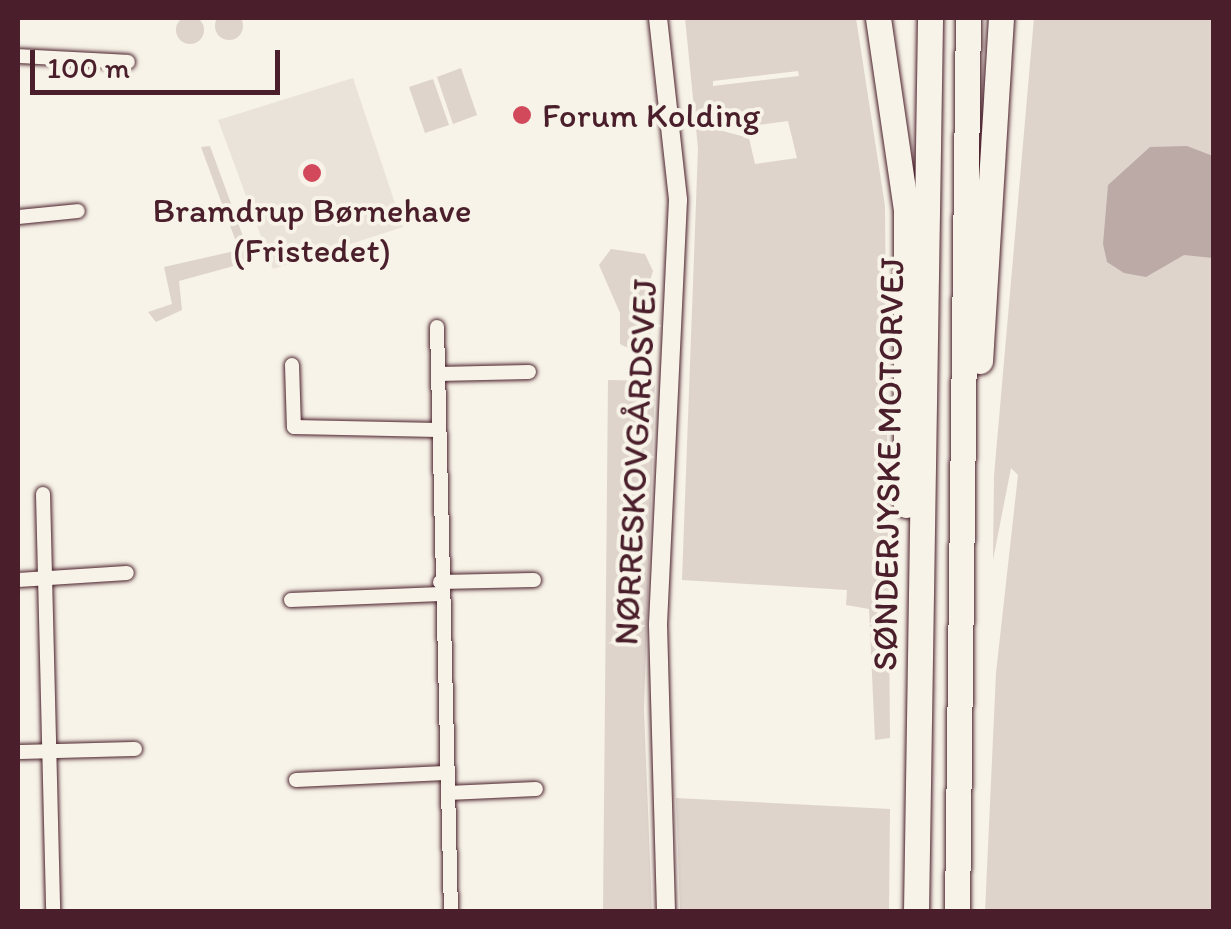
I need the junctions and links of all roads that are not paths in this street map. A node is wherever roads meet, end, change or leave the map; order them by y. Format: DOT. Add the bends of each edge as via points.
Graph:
graph roads {
  1 [pos="658,18"];
  2 [pos="878,18"];
  3 [pos="930,18"];
  4 [pos="968,18"];
  5 [pos="1000,18"];
  6 [pos="18,56"];
  7 [pos="128,62"];
  8 [pos="78,211"];
  9 [pos="18,217"];
  10 [pos="437,327"];
  11 [pos="292,365"];
  12 [pos="529,372"];
  13 [pos="438,374"];
  14 [pos="438,430"];
  15 [pos="42,494"];
  16 [pos="962,500"];
  17 [pos="127,574"];
  18 [pos="18,580"];
  19 [pos="46,580"];
  20 [pos="534,580"];
  21 [pos="441,588"];
  22 [pos="291,600"];
  23 [pos="920,663"];
  24 [pos="135,749"];
  25 [pos="51,751"];
  26 [pos="18,752"];
  27 [pos="444,774"];
  28 [pos="296,780"];
  29 [pos="536,789"];
  30 [pos="448,793"];
  31 [pos="53,912"];
  32 [pos="451,912"];
  33 [pos="666,912"];
  34 [pos="916,912"];
  35 [pos="957,912"];
  1 -- 33 [label="street, NØRRESKOVGÅRDSVEJ" via="678,200 658,625"];
  2 -- 23 [label="highway" via="906,208 906,557"];
  3 -- 23 [label="highway, SØNDERJYSKE MOTORVEJ"];
  4 -- 16 [label="highway, SØNDERJYSKE MOTORVEJ"];
  5 -- 16 [label="highway" via="979,378"];
  6 -- 7 [label="street"];
  8 -- 9 [label="street"];
  10 -- 13 [label="street"];
  11 -- 14 [label="street" via="294,428"];
  12 -- 13 [label="street"];
  13 -- 14 [label="street"];
  14 -- 21 [label="street"];
  15 -- 19 [label="street"];
  16 -- 35 [label="highway, SØNDERJYSKE MOTORVEJ"];
  17 -- 19 [label="street"];
  18 -- 19 [label="street"];
  19 -- 25 [label="street"];
  20 -- 21 [label="street"];
  21 -- 22 [label="street"];
  21 -- 27 [label="street"];
  23 -- 34 [label="highway, SØNDERJYSKE MOTORVEJ"];
  24 -- 25 [label="street"];
  25 -- 26 [label="street"];
  25 -- 31 [label="street"];
  27 -- 28 [label="street"];
  27 -- 30 [label="street"];
  29 -- 30 [label="street"];
  30 -- 32 [label="street"];
}
